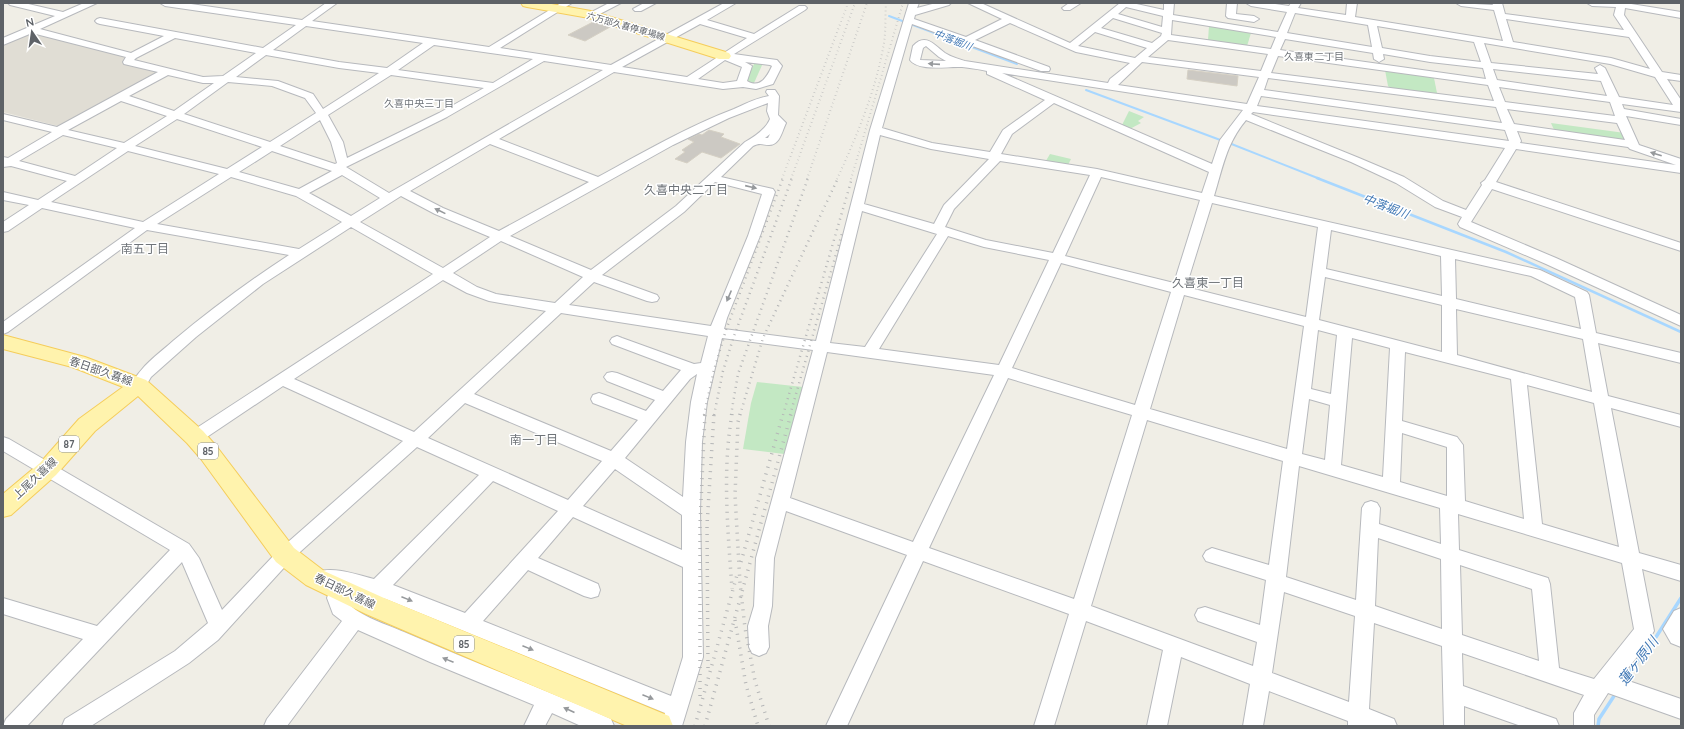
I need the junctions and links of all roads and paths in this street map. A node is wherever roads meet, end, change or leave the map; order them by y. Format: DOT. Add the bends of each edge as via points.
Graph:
graph roads {
  1 [pos="13,3"];
  2 [pos="92,3"];
  3 [pos="164,3"];
  4 [pos="332,3"];
  5 [pos="527,3"];
  6 [pos="616,3"];
  7 [pos="651,3"];
  8 [pos="731,3"];
  9 [pos="914,3"];
  10 [pos="946,3"];
  11 [pos="973,3"];
  12 [pos="1076,3"];
  13 [pos="1125,3"];
  14 [pos="1169,3"];
  15 [pos="1232,3"];
  16 [pos="1252,3"];
  17 [pos="1352,3"];
  18 [pos="1461,3"];
  19 [pos="1592,3"];
  20 [pos="1620,4"];
  21 [pos="562,6"];
  22 [pos="1294,6"];
  23 [pos="802,8"];
  24 [pos="1066,8"];
  25 [pos="638,9"];
  26 [pos="1499,9"];
  27 [pos="62,15"];
  28 [pos="591,15"];
  29 [pos="1112,15"];
  30 [pos="1681,15"];
  31 [pos="1168,16"];
  32 [pos="1010,19"];
  33 [pos="1254,19"];
  34 [pos="1350,19"];
  35 [pos="909,20"];
  36 [pos="100,21"];
  37 [pos="699,21"];
  38 [pos="1372,22"];
  39 [pos="305,24"];
  40 [pos="1094,29"];
  41 [pos="32,30"];
  42 [pos="1166,34"];
  43 [pos="1631,34"];
  44 [pos="173,35"];
  45 [pos="1281,35"];
  46 [pos="755,37"];
  47 [pos="668,38"];
  48 [pos="1478,39"];
  49 [pos="966,41"];
  50 [pos="3,42"];
  51 [pos="431,42"];
  52 [pos="1508,43"];
  53 [pos="1072,46"];
  54 [pos="1154,47"];
  55 [pos="1544,49"];
  56 [pos="490,50"];
  57 [pos="1378,50"];
  58 [pos="1273,52"];
  59 [pos="264,53"];
  60 [pos="132,56"];
  61 [pos="724,56"];
  62 [pos="542,58"];
  63 [pos="1596,58"];
  64 [pos="1138,60"];
  65 [pos="759,61"];
  66 [pos="963,64"];
  67 [pos="1487,65"];
  68 [pos="748,68"];
  69 [pos="989,68"];
  70 [pos="612,69"];
  71 [pos="166,72"];
  72 [pos="1556,72"];
  73 [pos="387,73"];
  74 [pos="1264,75"];
  75 [pos="1659,75"];
  76 [pos="1046,76"];
  77 [pos="1383,78"];
  78 [pos="1604,78"];
  79 [pos="1681,78"];
  80 [pos="227,79"];
  81 [pos="688,81"];
  82 [pos="1494,83"];
  83 [pos="748,85"];
  84 [pos="494,86"];
  85 [pos="1112,86"];
  86 [pos="771,90"];
  87 [pos="1257,92"];
  88 [pos="121,96"];
  89 [pos="1613,99"];
  90 [pos="1052,100"];
  91 [pos="1500,104"];
  92 [pos="1681,108"];
  93 [pos="1389,110"];
  94 [pos="1247,112"];
  95 [pos="177,114"];
  96 [pos="322,115"];
  97 [pos="1620,116"];
  98 [pos="6,120"];
  99 [pos="1681,122"];
  100 [pos="1509,127"];
  101 [pos="1393,128"];
  102 [pos="876,130"];
  103 [pos="60,131"];
  104 [pos="490,140"];
  105 [pos="1632,144"];
  106 [pos="1513,145"];
  107 [pos="271,147"];
  108 [pos="126,148"];
  109 [pos="996,157"];
  110 [pos="5,163"];
  111 [pos="1681,163"];
  112 [pos="340,167"];
  113 [pos="1681,169"];
  114 [pos="1214,170"];
  115 [pos="230,173"];
  116 [pos="1097,173"];
  117 [pos="713,178"];
  118 [pos="77,180"];
  119 [pos="599,182"];
  120 [pos="1487,183"];
  121 [pos="401,191"];
  122 [pos="300,194"];
  123 [pos="3,196"];
  124 [pos="389,198"];
  125 [pos="1207,198"];
  126 [pos="40,204"];
  127 [pos="857,206"];
  128 [pos="1469,215"];
  129 [pos="351,222"];
  130 [pos="1325,225"];
  131 [pos="145,226"];
  132 [pos="3,228"];
  133 [pos="941,231"];
  134 [pos="500,236"];
  135 [pos="1681,247"];
  136 [pos="301,253"];
  137 [pos="1448,253"];
  138 [pos="1057,258"];
  139 [pos="1318,271"];
  140 [pos="442,273"];
  141 [pos="592,276"];
  142 [pos="1179,289"];
  143 [pos="652,298"];
  144 [pos="1449,302"];
  145 [pos="559,307"];
  146 [pos="1681,320"];
  147 [pos="1311,322"];
  148 [pos="718,325"];
  149 [pos="1345,331"];
  150 [pos="1591,336"];
  151 [pos="4,340"];
  152 [pos="617,341"];
  153 [pos="1398,345"];
  154 [pos="822,346"];
  155 [pos="869,353"];
  156 [pos="1681,358"];
  157 [pos="1450,359"];
  158 [pos="700,368"];
  159 [pos="1003,371"];
  160 [pos="1518,376"];
  161 [pos="612,377"];
  162 [pos="284,380"];
  163 [pos="139,385"];
  164 [pos="1303,392"];
  165 [pos="464,396"];
  166 [pos="666,398"];
  167 [pos="599,399"];
  168 [pos="1602,400"];
  169 [pos="1338,402"];
  170 [pos="1141,412"];
  171 [pos="648,418"];
  172 [pos="1681,421"];
  173 [pos="1394,425"];
  174 [pos="195,437"];
  175 [pos="416,439"];
  176 [pos="3,443"];
  177 [pos="1292,457"];
  178 [pos="614,459"];
  179 [pos="48,469"];
  180 [pos="1332,469"];
  181 [pos="491,473"];
  182 [pos="1391,487"];
  183 [pos="780,502"];
  184 [pos="1452,505"];
  185 [pos="3,508"];
  186 [pos="570,508"];
  187 [pos="1371,508"];
  188 [pos="691,512"];
  189 [pos="1370,528"];
  190 [pos="1534,529"];
  191 [pos="183,549"];
  192 [pos="918,552"];
  193 [pos="1450,554"];
  194 [pos="285,555"];
  195 [pos="1212,556"];
  196 [pos="1630,559"];
  197 [pos="525,560"];
  198 [pos="692,563"];
  199 [pos="1681,573"];
  200 [pos="315,578"];
  201 [pos="1276,578"];
  202 [pos="378,588"];
  203 [pos="339,590"];
  204 [pos="591,590"];
  205 [pos="3,606"];
  206 [pos="1080,610"];
  207 [pos="1365,611"];
  208 [pos="1205,615"];
  209 [pos="1681,617"];
  210 [pos="355,619"];
  211 [pos="468,624"];
  212 [pos="219,626"];
  213 [pos="99,635"];
  214 [pos="1268,637"];
  215 [pos="1681,638"];
  216 [pos="1452,641"];
  217 [pos="1174,646"];
  218 [pos="759,647"];
  219 [pos="1550,674"];
  220 [pos="1260,678"];
  221 [pos="1610,687"];
  222 [pos="549,690"];
  223 [pos="1453,692"];
  224 [pos="1681,709"];
  225 [pos="669,720"];
  226 [pos="1359,721"];
  227 [pos="13,726"];
  228 [pos="72,726"];
  229 [pos="274,726"];
  230 [pos="534,726"];
  231 [pos="604,726"];
  232 [pos="836,726"];
  233 [pos="1044,726"];
  234 [pos="1157,726"];
  235 [pos="1252,726"];
  236 [pos="1387,726"];
  237 [pos="1454,726"];
  238 [pos="1549,726"];
  239 [pos="1584,726"];
  1 -- 27 [label="street"];
  2 -- 27 [label="street"];
  3 -- 39 [label="street"];
  4 -- 39 [label="street"];
  5 -- 21 [label="main road, 六万部久喜停車場線"];
  6 -- 28 [label="street"];
  7 -- 25 [label="street"];
  8 -- 37 [label="street"];
  9 -- 35 [label="street"];
  10 -- 35 [label="street"];
  11 -- 32 [label="street"];
  12 -- 24 [label="street"];
  13 -- 29 [label="street"];
  13 -- 31 [label="street"];
  14 -- 31 [label="street"];
  15 -- 33 [label="street" via="1231,16"];
  16 -- 22 [label="street"];
  17 -- 34 [label="street"];
  18 -- 26 [label="street"];
  19 -- 20 [label="street"];
  20 -- 30 [label="street"];
  20 -- 43 [label="street" via="1619,15"];
  21 -- 28 [label="main road, 六万部久喜停車場線"];
  21 -- 56 [label="street"];
  22 -- 34 [label="street"];
  22 -- 45 [label="street"];
  23 -- 46 [label="street"];
  26 -- 43 [label="street"];
  26 -- 52 [label="street"];
  27 -- 41 [label="street"];
  28 -- 47 [label="main road, 六万部久喜停車場線"];
  29 -- 40 [label="street"];
  29 -- 42 [label="street"];
  31 -- 42 [label="street"];
  31 -- 45 [label="street"];
  32 -- 49 [label="street"];
  32 -- 53 [label="street"];
  34 -- 38 [label="street"];
  35 -- 49 [label="street"];
  35 -- 102 [label="street"];
  36 -- 44 [label="street"];
  37 -- 46 [label="street"];
  37 -- 47 [label="street"];
  38 -- 48 [label="street"];
  38 -- 57 [label="street"];
  39 -- 51 [label="street"];
  39 -- 59 [label="street"];
  40 -- 53 [label="street"];
  40 -- 54 [label="street"];
  41 -- 50 [label="street"];
  41 -- 60 [label="street"];
  42 -- 54 [label="street"];
  42 -- 58 [label="street"];
  43 -- 75 [label="street"];
  44 -- 59 [label="street"];
  44 -- 60 [label="street"];
  45 -- 57 [label="street"];
  45 -- 58 [label="street"];
  46 -- 61 [label="street"];
  47 -- 61 [label="main road, 六万部久喜停車場線"];
  47 -- 70 [label="street"];
  48 -- 52 [label="street"];
  48 -- 67 [label="street"];
  49 -- 76 [label="street" via="1047,70"];
  51 -- 56 [label="street"];
  51 -- 73 [label="street"];
  52 -- 55 [label="street"];
  53 -- 64 [label="street" via="1079,50"];
  54 -- 64 [label="street"];
  55 -- 63 [label="street"];
  55 -- 72 [label="street"];
  56 -- 62 [label="street"];
  57 -- 67 [label="street"];
  57 -- 77 [label="street"];
  58 -- 74 [label="street"];
  58 -- 77 [label="street"];
  59 -- 73 [label="street"];
  59 -- 80 [label="street"];
  60 -- 71 [label="street" via="128,62"];
  61 -- 65 [label="street"];
  61 -- 68 [label="street"];
  61 -- 81 [label="street"];
  62 -- 70 [label="street"];
  62 -- 84 [label="street"];
  63 -- 75 [label="street"];
  63 -- 78 [label="street"];
  64 -- 74 [label="street"];
  64 -- 85 [label="street" via="1114,81"];
  65 -- 68 [label="street"];
  65 -- 86 [label="street" via="776,64"];
  66 -- 69 [label="street"];
  67 -- 72 [label="street"];
  67 -- 82 [label="street"];
  68 -- 83 [label="street" via="742,81"];
  69 -- 76 [label="street"];
  69 -- 90 [label="street" via="992,73"];
  70 -- 81 [label="street"];
  70 -- 104 [label="street"];
  71 -- 80 [label="street" via="203,80"];
  71 -- 88 [label="street"];
  72 -- 78 [label="street"];
  73 -- 84 [label="street"];
  73 -- 96 [label="street"];
  74 -- 77 [label="street"];
  74 -- 87 [label="street"];
  75 -- 79 [label="street"];
  75 -- 92 [label="street"];
  76 -- 85 [label="street"];
  77 -- 82 [label="street"];
  77 -- 91 [label="street"];
  77 -- 93 [label="street"];
  78 -- 89 [label="street"];
  80 -- 95 [label="street"];
  80 -- 96 [label="street" via="274,83 289,88 309,96"];
  81 -- 83 [label="street" via="723,86"];
  82 -- 89 [label="street"];
  82 -- 91 [label="street"];
  83 -- 86 [label="street"];
  84 -- 112 [label="street"];
  85 -- 94 [label="street"];
  86 -- 117 [label="street" via="772,111 780,123 775,139 769,142 759,139 752,142"];
  86 -- 119 [label="street" via="765,100 669,143"];
  87 -- 93 [label="street"];
  87 -- 94 [label="street"];
  88 -- 95 [label="street"];
  88 -- 103 [label="street"];
  89 -- 92 [label="street"];
  89 -- 97 [label="street"];
  90 -- 109 [label="street" via="1007,132 994,154"];
  90 -- 114 [label="street"];
  91 -- 97 [label="street"];
  91 -- 100 [label="street"];
  93 -- 100 [label="street"];
  93 -- 101 [label="street"];
  94 -- 101 [label="street"];
  94 -- 114 [label="street" via="1224,141"];
  94 -- 128 [label="street" via="1400,180 1439,204"];
  95 -- 107 [label="street"];
  95 -- 108 [label="street"];
  96 -- 107 [label="street"];
  96 -- 112 [label="street" via="337,142"];
  97 -- 99 [label="street"];
  97 -- 105 [label="street"];
  98 -- 103 [label="street"];
  100 -- 105 [label="street"];
  100 -- 106 [label="street" via="1515,140"];
  101 -- 106 [label="street"];
  102 -- 109 [label="street" via="931,146"];
  102 -- 127 [label="street"];
  103 -- 108 [label="street"];
  103 -- 110 [label="street"];
  104 -- 119 [label="street"];
  104 -- 121 [label="street"];
  111 -- 105 [label="street, one-way" via="1634,147"];
  106 -- 113 [label="street"];
  106 -- 120 [label="street"];
  107 -- 112 [label="street"];
  107 -- 115 [label="street"];
  108 -- 115 [label="street"];
  108 -- 118 [label="street"];
  109 -- 116 [label="street"];
  109 -- 133 [label="street" via="948,208"];
  110 -- 118 [label="street"];
  112 -- 122 [label="street"];
  112 -- 124 [label="street"];
  114 -- 125 [label="street"];
  115 -- 122 [label="street"];
  115 -- 131 [label="street"];
  116 -- 125 [label="street"];
  116 -- 138 [label="street"];
  117 -- 141 [label="street" via="680,210"];
  117 -- 148 [label="street, one-way" via="769,192"];
  118 -- 126 [label="street"];
  119 -- 134 [label="street"];
  120 -- 128 [label="street"];
  120 -- 135 [label="street"];
  121 -- 124 [label="street"];
  134 -- 121 [label="street, one-way"];
  122 -- 129 [label="street"];
  123 -- 126 [label="street"];
  124 -- 129 [label="street"];
  125 -- 130 [label="street"];
  125 -- 142 [label="street"];
  126 -- 131 [label="street"];
  126 -- 132 [label="street"];
  127 -- 133 [label="street"];
  127 -- 154 [label="street"];
  128 -- 146 [label="street" via="1464,224 1469,227"];
  129 -- 136 [label="street"];
  129 -- 140 [label="street"];
  130 -- 137 [label="street"];
  130 -- 139 [label="street"];
  131 -- 136 [label="street"];
  131 -- 151 [label="street"];
  133 -- 138 [label="street"];
  133 -- 155 [label="street"];
  134 -- 140 [label="street"];
  134 -- 141 [label="street"];
  136 -- 163 [label="street" via="258,281 191,334 145,374"];
  137 -- 144 [label="street"];
  137 -- 150 [label="street" via="1535,273 1582,295"];
  138 -- 142 [label="street"];
  138 -- 159 [label="street"];
  139 -- 144 [label="street"];
  139 -- 147 [label="street"];
  140 -- 145 [label="street" via="480,294"];
  140 -- 162 [label="street"];
  141 -- 143 [label="street"];
  141 -- 145 [label="street"];
  142 -- 147 [label="street"];
  142 -- 170 [label="street"];
  144 -- 150 [label="street"];
  144 -- 157 [label="street"];
  145 -- 148 [label="street"];
  145 -- 165 [label="street"];
  147 -- 149 [label="street"];
  147 -- 164 [label="street"];
  148 -- 154 [label="street"];
  148 -- 158 [label="street"];
  149 -- 153 [label="street"];
  149 -- 169 [label="street"];
  150 -- 156 [label="street"];
  150 -- 168 [label="street"];
  151 -- 163 [label="main road, 春日部久喜線 / 85" via="78,362"];
  152 -- 158 [label="street"];
  153 -- 157 [label="street"];
  153 -- 173 [label="street"];
  154 -- 155 [label="street"];
  154 -- 183 [label="street"];
  155 -- 159 [label="street"];
  157 -- 160 [label="street"];
  158 -- 166 [label="street" via="686,375"];
  158 -- 188 [label="street"];
  159 -- 170 [label="street"];
  159 -- 192 [label="street"];
  160 -- 168 [label="street"];
  160 -- 190 [label="street"];
  161 -- 166 [label="street"];
  162 -- 174 [label="street"];
  162 -- 175 [label="street"];
  163 -- 174 [label="main road, 春日部久喜線 / 85"];
  163 -- 179 [label="main road, 上尾久喜線 / 87" via="87,425"];
  164 -- 169 [label="street"];
  164 -- 177 [label="street"];
  165 -- 175 [label="street"];
  165 -- 178 [label="street"];
  166 -- 171 [label="street"];
  167 -- 171 [label="street"];
  168 -- 172 [label="street"];
  168 -- 196 [label="street"];
  169 -- 180 [label="street"];
  170 -- 177 [label="street"];
  170 -- 206 [label="street"];
  171 -- 178 [label="street"];
  173 -- 182 [label="street"];
  173 -- 184 [label="street" via="1451,441 1455,445"];
  174 -- 194 [label="main road, 春日部久喜線 / 85"];
  175 -- 181 [label="street"];
  175 -- 194 [label="street"];
  176 -- 179 [label="street"];
  177 -- 180 [label="street"];
  177 -- 201 [label="street"];
  178 -- 186 [label="street"];
  178 -- 188 [label="street"];
  179 -- 185 [label="main road, 上尾久喜線 / 87"];
  179 -- 191 [label="street"];
  180 -- 182 [label="street"];
  181 -- 186 [label="street"];
  181 -- 202 [label="street"];
  182 -- 184 [label="street"];
  183 -- 192 [label="street"];
  183 -- 218 [label="street" via="764,563 764,593 758,626"];
  184 -- 190 [label="street"];
  184 -- 193 [label="street"];
  186 -- 197 [label="street"];
  186 -- 198 [label="street"];
  187 -- 189 [label="street"];
  188 -- 198 [label="street"];
  189 -- 193 [label="street"];
  189 -- 207 [label="street"];
  190 -- 196 [label="street"];
  191 -- 212 [label="street" via="190,558"];
  191 -- 213 [label="street"];
  192 -- 206 [label="street"];
  192 -- 232 [label="street"];
  193 -- 216 [label="street"];
  193 -- 219 [label="street" via="1541,584"];
  194 -- 200 [label="main road, 春日部久喜線 / 85"];
  194 -- 212 [label="street"];
  195 -- 201 [label="street"];
  196 -- 199 [label="street"];
  196 -- 221 [label="street" via="1644,631"];
  197 -- 204 [label="street"];
  197 -- 211 [label="street"];
  198 -- 225 [label="street" via="693,657"];
  200 -- 202 [label="street" via="340,579"];
  200 -- 203 [label="main road, 春日部久喜線 / 85"];
  201 -- 207 [label="street"];
  201 -- 214 [label="street"];
  202 -- 211 [label="street, one-way"];
  203 -- 210 [label="street" via="336,598 340,608"];
  203 -- 222 [label="main road, 春日部久喜線 / 85"];
  205 -- 213 [label="street"];
  206 -- 217 [label="street"];
  206 -- 233 [label="street"];
  207 -- 216 [label="street"];
  207 -- 226 [label="street"];
  208 -- 214 [label="street"];
  209 -- 215 [label="street" via="1673,629"];
  222 -- 210 [label="street, one-way" via="437,656"];
  210 -- 229 [label="street"];
  211 -- 225 [label="street, one-way"];
  212 -- 228 [label="street" via="182,657"];
  213 -- 227 [label="street"];
  214 -- 220 [label="street"];
  216 -- 219 [label="street"];
  216 -- 223 [label="street"];
  217 -- 220 [label="street"];
  217 -- 234 [label="street"];
  219 -- 221 [label="street"];
  220 -- 226 [label="street"];
  220 -- 235 [label="street"];
  221 -- 224 [label="street"];
  221 -- 239 [label="street" via="1584,713"];
  222 -- 225 [label="main road, 春日部久喜線 / 85"];
  222 -- 230 [label="street"];
  231 -- 222 [label="street, one-way"];
  223 -- 237 [label="street"];
  223 -- 238 [label="street"];
  226 -- 236 [label="street"];
}
